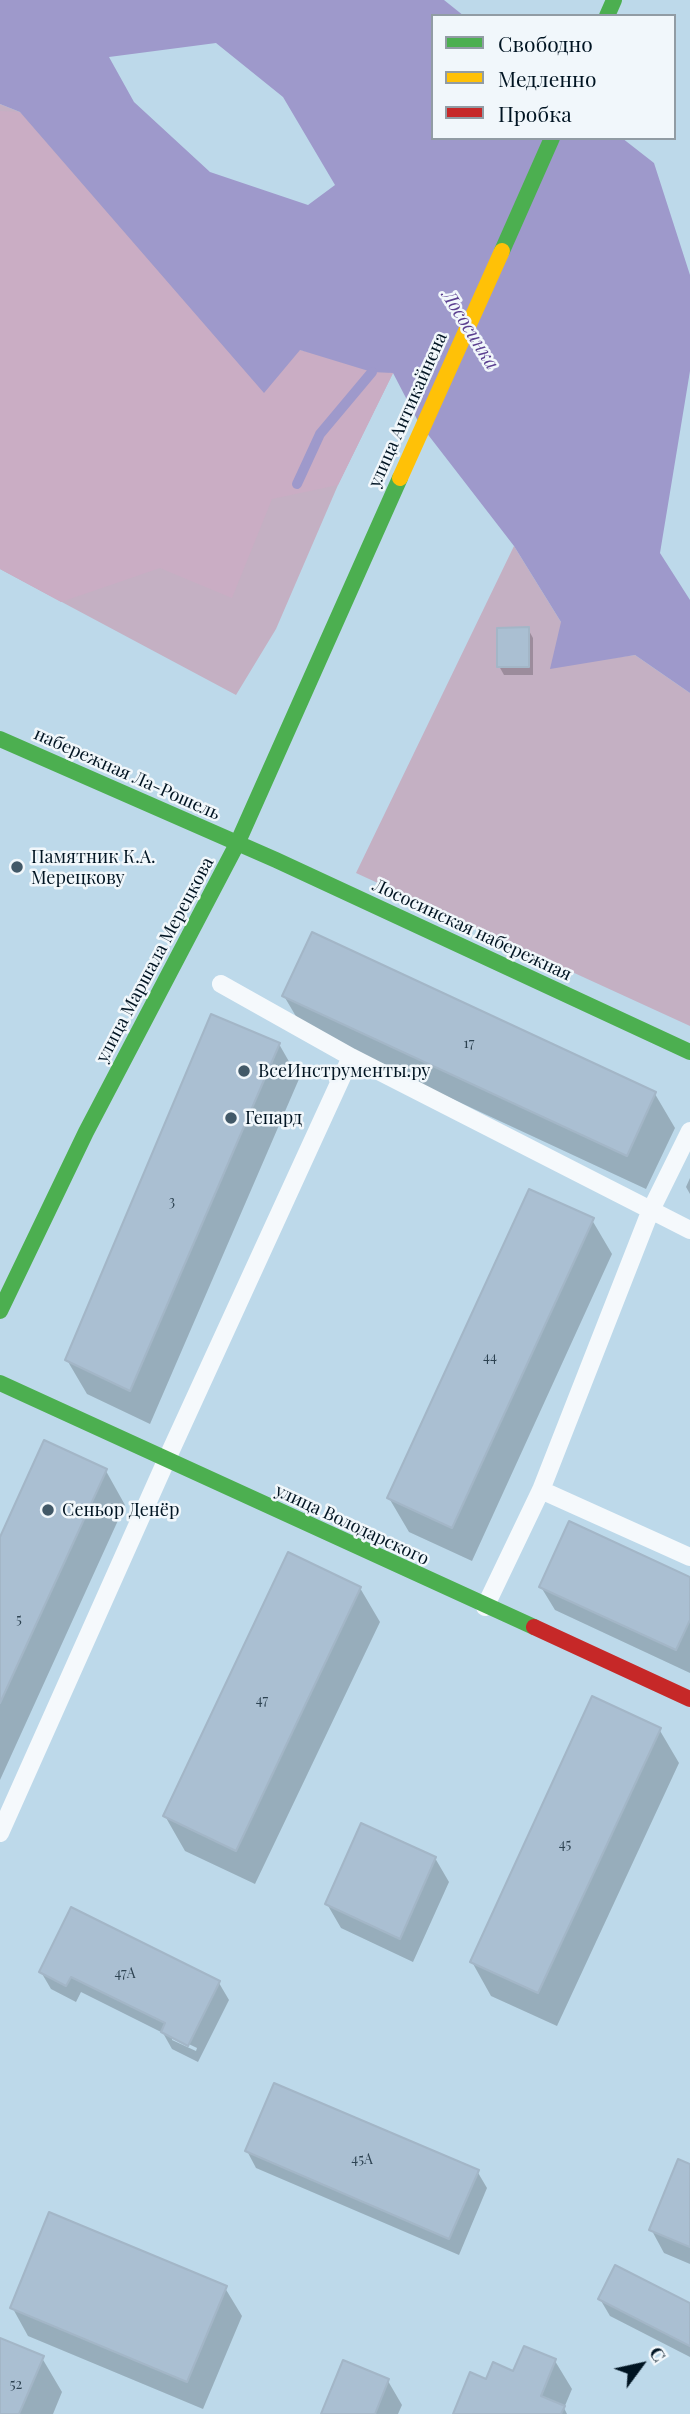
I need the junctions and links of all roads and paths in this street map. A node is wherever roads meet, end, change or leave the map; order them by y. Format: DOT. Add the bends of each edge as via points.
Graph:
graph roads {
  1 [pos="551,140"];
  2 [pos="334,622"];
  3 [pos="0,739"];
  4 [pos="237,844"];
  5 [pos="221,984"];
  6 [pos="690,1052"];
  7 [pos="351,1057"];
  8 [pos="690,1131"];
  9 [pos="650,1212"];
  10 [pos="690,1230"];
  11 [pos="0,1311"];
  12 [pos="0,1383"];
  13 [pos="166,1461"];
  14 [pos="541,1490"];
  15 [pos="690,1557"];
  16 [pos="485,1606"];
  17 [pos="690,1699"];
  18 [pos="0,1833"];
  1 -- 2 [label="street, улица Антикайнена"];
  2 -- 4 [label="street, улица Маршала Мерецкова"];
  3 -- 4 [label="street, набережная Ла-Рошель"];
  4 -- 6 [label="street, Лососинская набережная"];
  4 -- 11 [label="street, улица Маршала Мерецкова" via="86,1132"];
  5 -- 7 [label="lane"];
  7 -- 9 [label="lane"];
  7 -- 13 [label="lane"];
  8 -- 9 [label="lane"];
  9 -- 10 [label="lane"];
  9 -- 14 [label="lane"];
  12 -- 13 [label="street, улица Володарского"];
  13 -- 16 [label="street, улица Володарского"];
  13 -- 18 [label="lane"];
  14 -- 15 [label="lane"];
  14 -- 16 [label="lane"];
  16 -- 17 [label="street, улица Володарского"];
}
